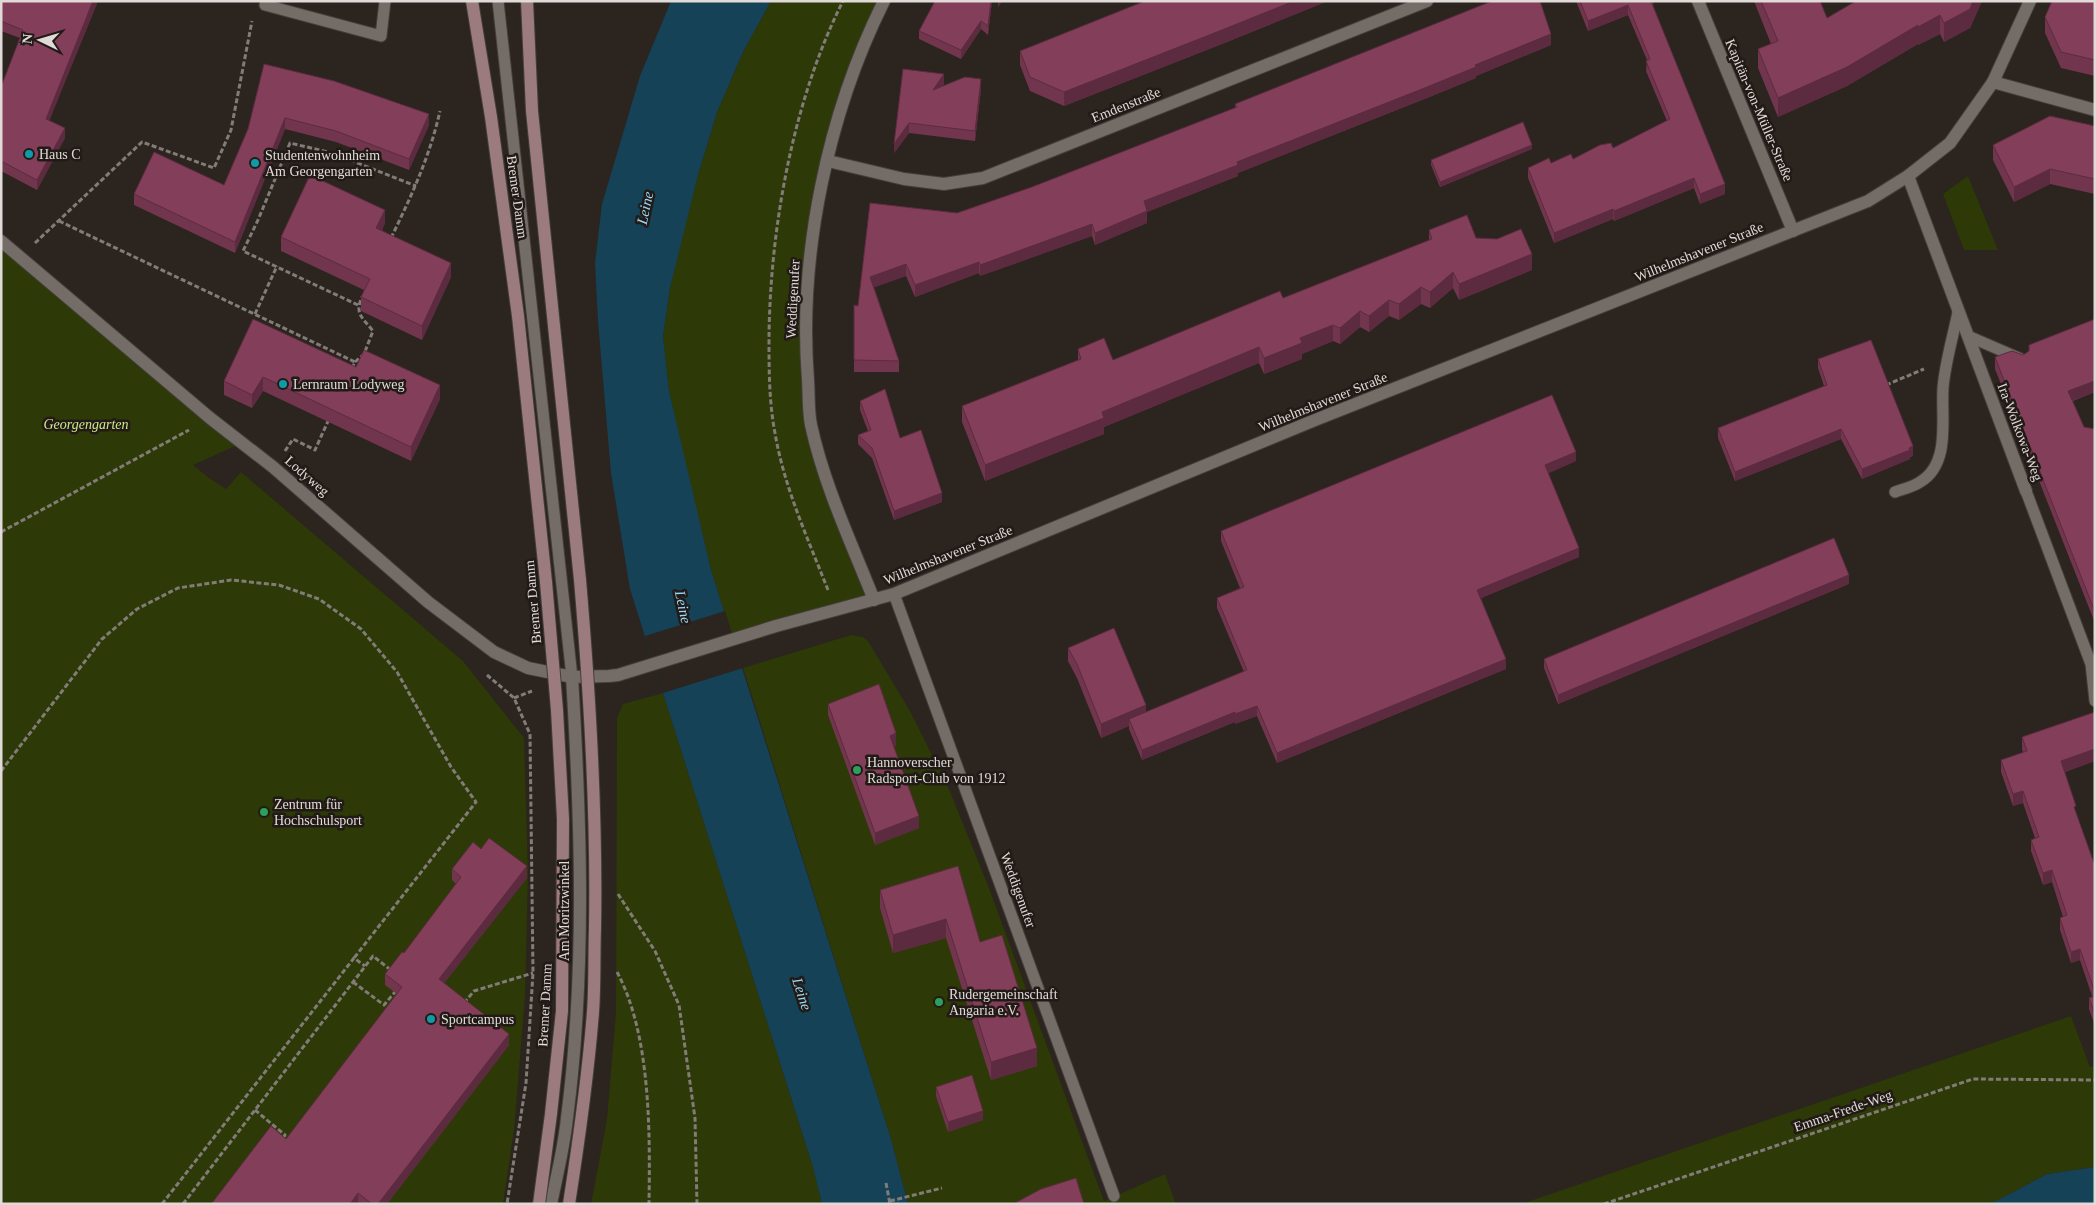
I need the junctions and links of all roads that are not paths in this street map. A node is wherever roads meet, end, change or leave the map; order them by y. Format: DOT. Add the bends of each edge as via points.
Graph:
graph roads {
  1 [pos="385,1"];
  2 [pos="472,1"];
  3 [pos="498,1"];
  4 [pos="526,1"];
  5 [pos="884,1"];
  6 [pos="1427,1"];
  7 [pos="1698,1"];
  8 [pos="2030,1"];
  9 [pos="265,5"];
  10 [pos="1993,82"];
  11 [pos="2095,110"];
  12 [pos="828,161"];
  13 [pos="1908,176"];
  14 [pos="1793,231"];
  15 [pos="1,241"];
  16 [pos="1958,312"];
  17 [pos="1968,336"];
  18 [pos="2022,359"];
  19 [pos="2026,491"];
  20 [pos="1895,492"];
  21 [pos="894,594"];
  22 [pos="874,600"];
  23 [pos="618,675"];
  24 [pos="572,677"];
  25 [pos="2095,701"];
  26 [pos="1114,1196"];
  27 [pos="539,1204"];
  28 [pos="551,1204"];
  29 [pos="569,1204"];
  1 -- 9 [label="lane" via="381,36"];
  2 -- 27 [label="main road, Bremer Damm, bridge" via="518,316 557,710 563,818 562,1011"];
  3 -- 24 [label="lane"];
  4 -- 29 [label="main road, Bremer Damm, bridge" via="532,111 591,707 595,818 593,1010 583,1116"];
  5 -- 12 [label="street, Weddigenufer" via="868,34"];
  6 -- 12 [label="street, Emdenstraße" via="983,178 944,184 904,180"];
  7 -- 14 [label="street, Kapitän-von-Müller-Straße"];
  8 -- 10 [label="street, Wilhelmshavener Straße"];
  10 -- 11 [label="street"];
  10 -- 13 [label="street, Wilhelmshavener Straße" via="1950,144"];
  12 -- 22 [label="street, Weddigenufer" via="815,221 808,282 805,352 811,423 824,473"];
  13 -- 14 [label="street, Wilhelmshavener Straße" via="1868,201"];
  13 -- 16 [label="street, Ira-Wolkowa-Weg"];
  14 -- 21 [label="street, Wilhelmshavener Straße" via="1314,420"];
  15 -- 24 [label="street, Lodyweg" via="210,418 273,467 428,602 494,652 528,668"];
  16 -- 17 [label="street, Ira-Wolkowa-Weg"];
  16 -- 20 [label="lane" via="1943,387 1942,444 1936,463 1921,482"];
  17 -- 18 [label="lane"];
  17 -- 19 [label="street, Ira-Wolkowa-Weg"];
  19 -- 25 [label="lane, Ira-Wolkowa-Weg" via="2091,664"];
  21 -- 22 [label="street, Wilhelmshavener Straße"];
  21 -- 26 [label="lane, Weddigenufer"];
  22 -- 23 [label="street, Wilhelmshavener Straße" via="776,626"];
  23 -- 24 [label="street, Lodyweg"];
  24 -- 28 [label="street, Am Moritzwinkel" via="579,794 579,980 567,1119"];
}
